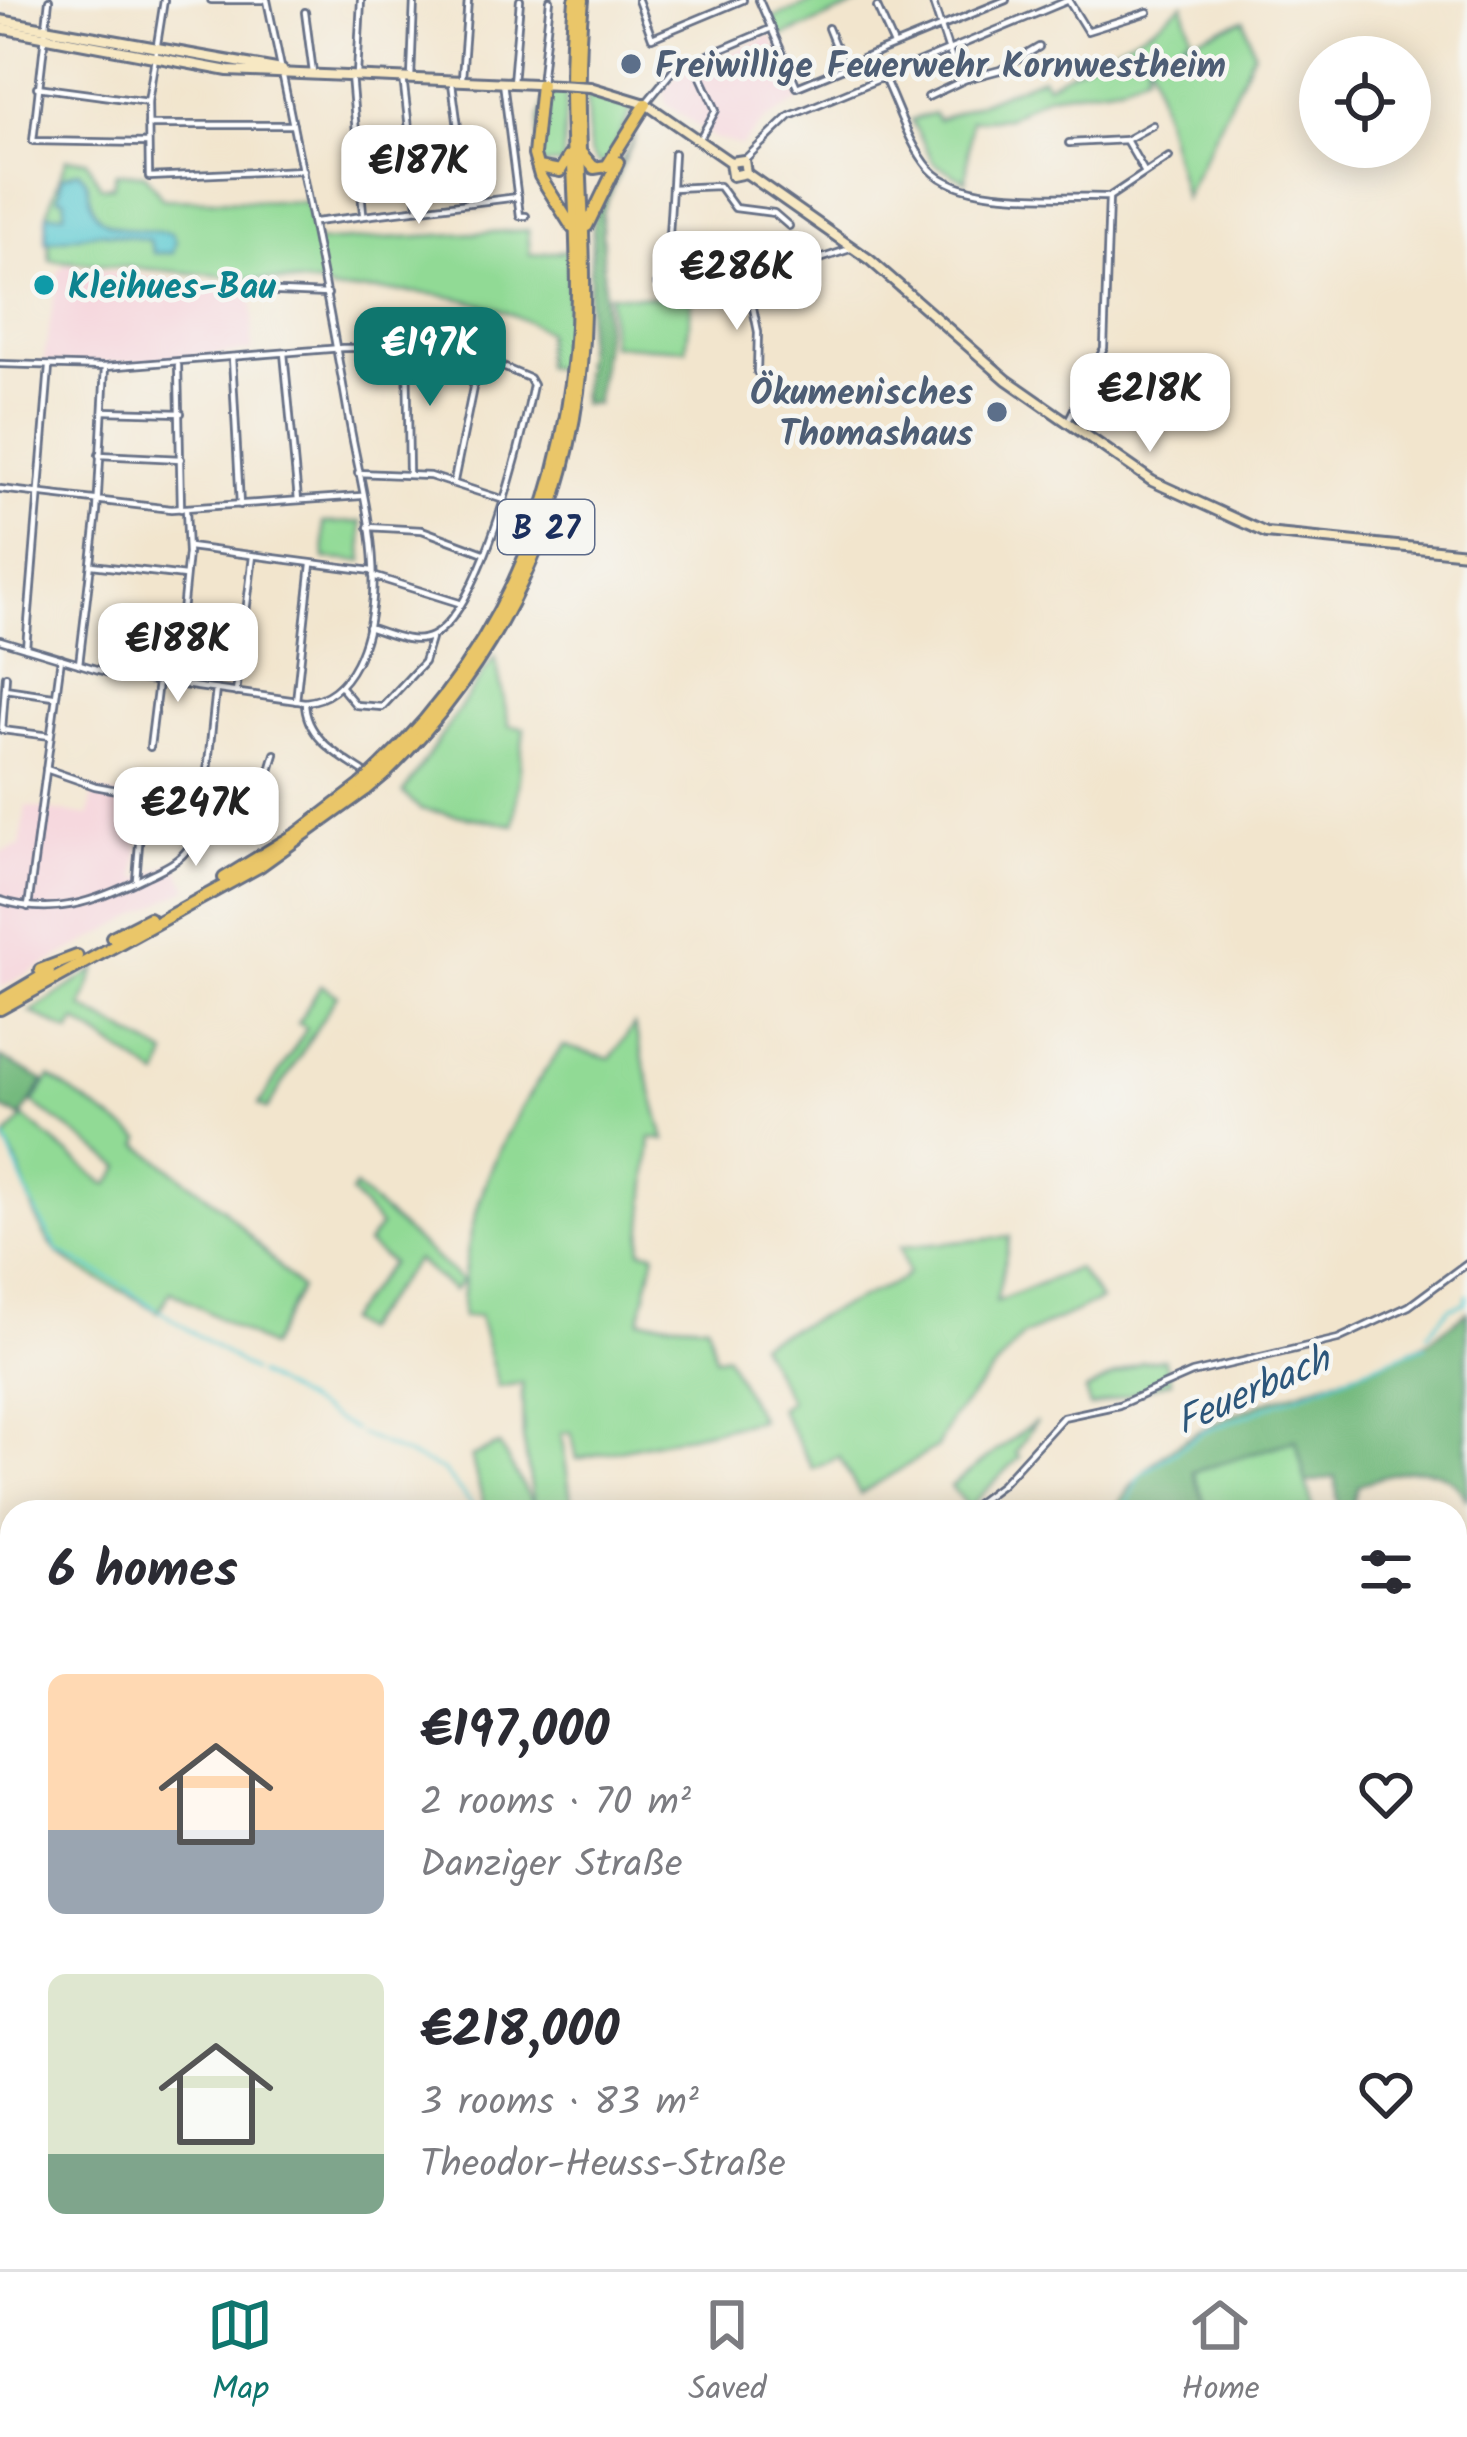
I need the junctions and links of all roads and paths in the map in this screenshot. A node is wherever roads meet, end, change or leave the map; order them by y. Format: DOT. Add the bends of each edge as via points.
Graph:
graph roads {
  1 [pos="50,0"];
  2 [pos="164,0"];
  3 [pos="211,0"];
  4 [pos="265,0"];
  5 [pos="361,0"];
  6 [pos="415,0"];
  7 [pos="468,0"];
  8 [pos="520,0"];
  9 [pos="550,0"];
  10 [pos="579,0"];
  11 [pos="648,0"];
  12 [pos="743,0"];
  13 [pos="760,0"];
  14 [pos="932,0"];
  15 [pos="1006,0"];
  16 [pos="1069,0"];
  17 [pos="639,2"];
  18 [pos="877,8"];
  19 [pos="304,12"];
  20 [pos="1148,12"];
  21 [pos="0,24"];
  22 [pos="941,27"];
  23 [pos="772,28"];
  24 [pos="828,28"];
  25 [pos="44,32"];
  26 [pos="894,45"];
  27 [pos="1039,47"];
  28 [pos="947,48"];
  29 [pos="159,54"];
  30 [pos="862,59"];
  31 [pos="694,62"];
  32 [pos="853,64"];
  33 [pos="844,68"];
  34 [pos="284,71"];
  35 [pos="313,73"];
  36 [pos="354,75"];
  37 [pos="883,76"];
  38 [pos="407,78"];
  39 [pos="966,79"];
  40 [pos="457,80"];
  41 [pos="508,82"];
  42 [pos="541,84"];
  43 [pos="37,87"];
  44 [pos="928,97"];
  45 [pos="148,102"];
  46 [pos="646,104"];
  47 [pos="294,124"];
  48 [pos="1153,124"];
  49 [pos="148,125"];
  50 [pos="699,140"];
  51 [pos="1126,140"];
  52 [pos="148,143"];
  53 [pos="1069,143"];
  54 [pos="575,146"];
  55 [pos="623,146"];
  56 [pos="674,153"];
  57 [pos="1169,157"];
  58 [pos="744,160"];
  59 [pos="536,165"];
  60 [pos="303,170"];
  61 [pos="736,171"];
  62 [pos="1144,171"];
  63 [pos="719,186"];
  64 [pos="672,188"];
  65 [pos="726,193"];
  66 [pos="518,197"];
  67 [pos="1109,197"];
  68 [pos="468,202"];
  69 [pos="418,206"];
  70 [pos="363,213"];
  71 [pos="526,216"];
  72 [pos="315,222"];
  73 [pos="789,226"];
  74 [pos="579,235"];
  75 [pos="852,247"];
  76 [pos="657,284"];
  77 [pos="255,291"];
  78 [pos="328,294"];
  79 [pos="407,346"];
  80 [pos="337,349"];
  81 [pos="284,353"];
  82 [pos="480,353"];
  83 [pos="232,357"];
  84 [pos="178,363"];
  85 [pos="0,364"];
  86 [pos="49,367"];
  87 [pos="106,368"];
  88 [pos="757,372"];
  89 [pos="103,411"];
  90 [pos="181,413"];
  91 [pos="1069,419"];
  92 [pos="99,455"];
  93 [pos="181,459"];
  94 [pos="358,473"];
  95 [pos="409,473"];
  96 [pos="454,481"];
  97 [pos="0,489"];
  98 [pos="39,492"];
  99 [pos="362,496"];
  100 [pos="97,500"];
  101 [pos="298,500"];
  102 [pos="505,501"];
  103 [pos="241,505"];
  104 [pos="184,509"];
  105 [pos="368,527"];
  106 [pos="189,547"];
  107 [pos="1467,553"];
  108 [pos="484,554"];
  109 [pos="253,556"];
  110 [pos="311,563"];
  111 [pos="92,565"];
  112 [pos="373,574"];
  113 [pos="185,576"];
  114 [pos="460,603"];
  115 [pos="368,627"];
  116 [pos="431,637"];
  117 [pos="0,640"];
  118 [pos="26,648"];
  119 [pos="61,658"];
  120 [pos="79,664"];
  121 [pos="7,676"];
  122 [pos="158,682"];
  123 [pos="174,685"];
  124 [pos="340,686"];
  125 [pos="5,689"];
  126 [pos="216,691"];
  127 [pos="236,693"];
  128 [pos="53,696"];
  129 [pos="296,701"];
  130 [pos="304,702"];
  131 [pos="50,736"];
  132 [pos="150,747"];
  133 [pos="275,754"];
  134 [pos="46,770"];
  135 [pos="363,782"];
  136 [pos="388,788"];
  137 [pos="143,796"];
  138 [pos="200,805"];
  139 [pos="196,829"];
  140 [pos="136,881"];
  141 [pos="0,900"];
  142 [pos="28,907"];
  143 [pos="77,956"];
  144 [pos="0,992"];
  145 [pos="0,1008"];
  146 [pos="1467,1263"];
  147 [pos="981,1500"];
  1 -- 25 [label="street"];
  2 -- 29 [label="street"];
  3 -- 4 [label="street"];
  4 -- 34 [label="street"];
  5 -- 36 [label="street"];
  6 -- 38 [label="street"];
  7 -- 40 [label="street"];
  8 -- 41 [label="street"];
  9 -- 42 [label="street"];
  10 -- 54 [label="highway, B 27"];
  11 -- 17 [label="street"];
  12 -- 17 [label="street" via="652,38"];
  13 -- 23 [label="street"];
  14 -- 22 [label="street"];
  15 -- 22 [label="street"];
  16 -- 20 [label="street" via="1087,31"];
  16 -- 28 [label="street"];
  18 -- 26 [label="street"];
  19 -- 35 [label="street"];
  21 -- 25 [label="street"];
  22 -- 26 [label="street"];
  22 -- 28 [label="street"];
  23 -- 31 [label="street"];
  23 -- 33 [label="street" via="796,87"];
  24 -- 33 [label="street"];
  25 -- 29 [label="street"];
  25 -- 43 [label="street"];
  26 -- 30 [label="street"];
  27 -- 39 [label="street"];
  28 -- 37 [label="street"];
  28 -- 39 [label="street"];
  29 -- 34 [label="street"];
  29 -- 45 [label="street"];
  31 -- 46 [label="street" via="666,75"];
  31 -- 50 [label="street" via="716,110"];
  32 -- 33 [label="street"];
  34 -- 35 [label="street"];
  34 -- 47 [label="street"];
  35 -- 36 [label="street"];
  36 -- 38 [label="street"];
  36 -- 70 [label="street"];
  37 -- 58 [label="street" via="790,116"];
  37 -- 67 [label="street" via="922,158 948,183 981,192"];
  38 -- 40 [label="street"];
  38 -- 69 [label="street"];
  39 -- 44 [label="street"];
  40 -- 41 [label="street"];
  40 -- 68 [label="street"];
  41 -- 42 [label="street"];
  41 -- 66 [label="street"];
  42 -- 46 [label="street, bridge" via="590,87"];
  42 -- 59 [label="highway"];
  43 -- 45 [label="street"];
  43 -- 52 [label="street" via="33,141"];
  45 -- 49 [label="street"];
  46 -- 50 [label="street"];
  46 -- 55 [label="highway, B 27"];
  47 -- 49 [label="street"];
  47 -- 60 [label="street"];
  48 -- 51 [label="street"];
  49 -- 52 [label="street"];
  50 -- 61 [label="street"];
  51 -- 53 [label="street"];
  51 -- 62 [label="street"];
  52 -- 60 [label="street" via="149,177"];
  54 -- 55 [label="highway" via="601,169"];
  54 -- 59 [label="highway" via="560,171"];
  54 -- 74 [label="highway, B 27"];
  55 -- 74 [label="highway, B 27"];
  56 -- 64 [label="street"];
  57 -- 62 [label="street"];
  58 -- 61 [label="street"];
  59 -- 74 [label="highway"];
  60 -- 72 [label="street"];
  61 -- 63 [label="street"];
  61 -- 65 [label="street"];
  61 -- 75 [label="street"];
  62 -- 67 [label="street"];
  63 -- 64 [label="street"];
  63 -- 65 [label="street"];
  64 -- 76 [label="street" via="666,285"];
  65 -- 73 [label="street" via="735,208 774,213"];
  66 -- 68 [label="street"];
  66 -- 71 [label="street"];
  67 -- 91 [label="street" via="1104,348"];
  68 -- 69 [label="street"];
  69 -- 70 [label="street"];
  70 -- 72 [label="street"];
  72 -- 78 [label="street"];
  74 -- 135 [label="highway, B 27, bridge" via="572,382 532,542 473,659 383,770"];
  75 -- 88 [label="street" via="748,283"];
  75 -- 91 [label="street" via="1007,380"];
  77 -- 78 [label="street"];
  78 -- 80 [label="street"];
  79 -- 80 [label="street"];
  79 -- 82 [label="street"];
  79 -- 95 [label="street"];
  80 -- 81 [label="street"];
  80 -- 94 [label="street"];
  81 -- 83 [label="street"];
  81 -- 101 [label="street"];
  82 -- 96 [label="street"];
  82 -- 102 [label="street" via="529,378"];
  83 -- 84 [label="street"];
  83 -- 103 [label="street"];
  84 -- 87 [label="street"];
  84 -- 90 [label="street"];
  85 -- 86 [label="street"];
  86 -- 87 [label="street"];
  86 -- 98 [label="street"];
  87 -- 89 [label="street"];
  89 -- 90 [label="street"];
  89 -- 92 [label="street"];
  90 -- 93 [label="street"];
  91 -- 107 [label="street" via="1114,459 1247,527"];
  92 -- 93 [label="street"];
  92 -- 100 [label="street"];
  93 -- 104 [label="street"];
  94 -- 95 [label="street"];
  94 -- 99 [label="street"];
  95 -- 96 [label="street"];
  96 -- 102 [label="street"];
  97 -- 98 [label="street"];
  98 -- 100 [label="street"];
  98 -- 118 [label="street"];
  99 -- 101 [label="street"];
  99 -- 105 [label="street"];
  100 -- 104 [label="street"];
  100 -- 111 [label="street"];
  101 -- 103 [label="street"];
  102 -- 108 [label="street"];
  103 -- 104 [label="street"];
  104 -- 106 [label="street"];
  105 -- 108 [label="street" via="422,530"];
  105 -- 112 [label="street"];
  106 -- 109 [label="street"];
  106 -- 113 [label="street"];
  108 -- 114 [label="street"];
  109 -- 110 [label="street"];
  109 -- 127 [label="street"];
  110 -- 112 [label="street"];
  110 -- 129 [label="street"];
  111 -- 113 [label="street"];
  111 -- 120 [label="street"];
  112 -- 114 [label="street"];
  112 -- 115 [label="street"];
  113 -- 123 [label="street"];
  114 -- 116 [label="street"];
  115 -- 116 [label="street" via="399,638"];
  115 -- 124 [label="street"];
  116 -- 124 [label="street" via="424,662 387,705 356,706"];
  117 -- 118 [label="street"];
  118 -- 119 [label="street"];
  119 -- 120 [label="street"];
  119 -- 128 [label="street"];
  120 -- 122 [label="street"];
  121 -- 125 [label="street"];
  122 -- 123 [label="street"];
  122 -- 132 [label="street"];
  123 -- 126 [label="street"];
  124 -- 130 [label="street"];
  125 -- 128 [label="street"];
  125 -- 131 [label="street" via="2,730"];
  126 -- 127 [label="street"];
  126 -- 138 [label="street"];
  127 -- 129 [label="street"];
  128 -- 131 [label="street"];
  129 -- 130 [label="street"];
  130 -- 135 [label="street" via="312,730"];
  131 -- 134 [label="street"];
  133 -- 139 [label="street" via="246,824"];
  134 -- 137 [label="street"];
  134 -- 142 [label="street"];
  135 -- 136 [label="street"];
  135 -- 143 [label="highway, B 27" via="256,860"];
  135 -- 145 [label="highway, B 27" via="260,866"];
  137 -- 138 [label="street"];
  137 -- 140 [label="street"];
  138 -- 139 [label="street"];
  139 -- 140 [label="street" via="179,857"];
  140 -- 142 [label="street" via="71,907"];
  141 -- 142 [label="street"];
  143 -- 144 [label="highway"];
  143 -- 145 [label="highway, B 27"];
  146 -- 147 [label="street" via="1409,1306 1333,1341 1192,1373 1119,1405 1063,1417"];
}
